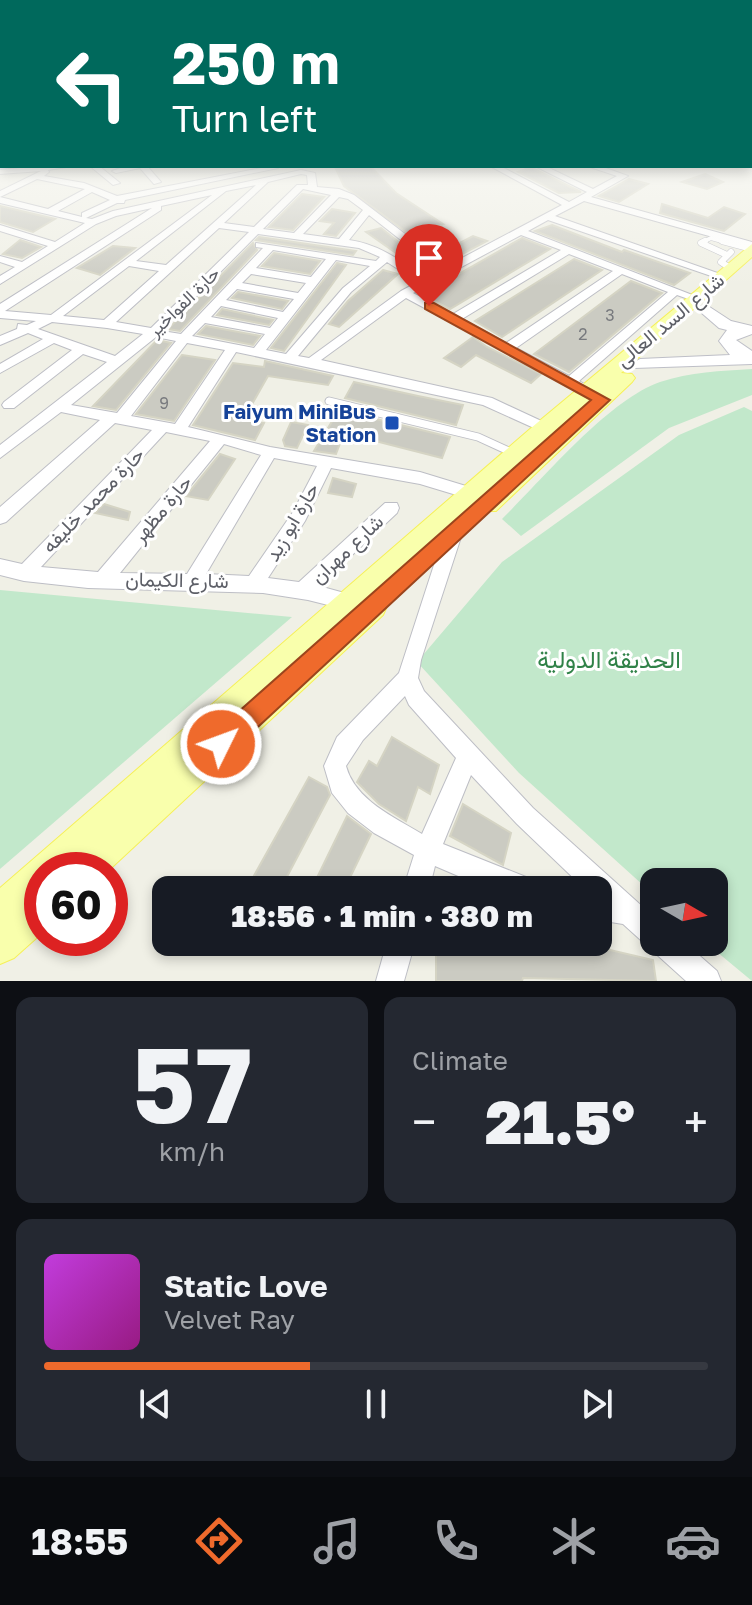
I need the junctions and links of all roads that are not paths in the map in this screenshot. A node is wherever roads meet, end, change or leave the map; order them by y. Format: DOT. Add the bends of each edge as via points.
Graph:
graph roads {
  1 [pos="81,195"];
  2 [pos="106,195"];
  3 [pos="130,195"];
  4 [pos="197,195"];
  5 [pos="218,195"];
  6 [pos="247,195"];
  7 [pos="292,195"];
  8 [pos="336,195"];
  9 [pos="343,195"];
  10 [pos="548,195"];
  11 [pos="588,195"];
  12 [pos="0,197"];
  13 [pos="583,198"];
  14 [pos="116,199"];
  15 [pos="169,201"];
  16 [pos="568,205"];
  17 [pos="27,207"];
  18 [pos="137,208"];
  19 [pos="368,210"];
  20 [pos="49,212"];
  21 [pos="14,214"];
  22 [pos="66,216"];
  23 [pos="548,217"];
  24 [pos="78,218"];
  25 [pos="93,222"];
  26 [pos="54,223"];
  27 [pos="216,225"];
  28 [pos="0,228"];
  29 [pos="126,228"];
  30 [pos="41,230"];
  31 [pos="257,230"];
  32 [pos="139,231"];
  33 [pos="520,231"];
  34 [pos="151,234"];
  35 [pos="25,236"];
  36 [pos="164,236"];
  37 [pos="296,236"];
  38 [pos="245,242"];
  39 [pos="342,242"];
  40 [pos="0,245"];
  41 [pos="56,245"];
  42 [pos="270,247"];
  43 [pos="568,250"];
  44 [pos="333,257"];
  45 [pos="740,257"];
  46 [pos="0,259"];
  47 [pos="382,261"];
  48 [pos="128,263"];
  49 [pos="24,266"];
  50 [pos="168,269"];
  51 [pos="249,270"];
  52 [pos="621,270"];
  53 [pos="447,271"];
  54 [pos="663,271"];
  55 [pos="0,281"];
  56 [pos="313,281"];
  57 [pos="425,282"];
  58 [pos="234,285"];
  59 [pos="405,293"];
  60 [pos="301,297"];
  61 [pos="691,300"];
  62 [pos="218,302"];
  63 [pos="4,313"];
  64 [pos="286,316"];
  65 [pos="55,317"];
  66 [pos="203,319"];
  67 [pos="453,319"];
  68 [pos="107,324"];
  69 [pos="27,329"];
  70 [pos="750,330"];
  71 [pos="154,332"];
  72 [pos="273,332"];
  73 [pos="185,337"];
  74 [pos="52,339"];
  75 [pos="0,341"];
  76 [pos="234,346"];
  77 [pos="507,348"];
  78 [pos="81,349"];
  79 [pos="258,351"];
  80 [pos="290,357"];
  81 [pos="752,358"];
  82 [pos="118,362"];
  83 [pos="311,362"];
  84 [pos="640,364"];
  85 [pos="0,369"];
  86 [pos="586,391"];
  87 [pos="329,401"];
  88 [pos="9,405"];
  89 [pos="59,407"];
  90 [pos="115,419"];
  91 [pos="563,419"];
  92 [pos="171,429"];
  93 [pos="221,438"];
  94 [pos="270,452"];
  95 [pos="0,453"];
  96 [pos="516,455"];
  97 [pos="327,460"];
  98 [pos="473,494"];
  99 [pos="391,508"];
  100 [pos="0,517"];
  101 [pos="453,534"];
  102 [pos="0,567"];
  103 [pos="24,573"];
  104 [pos="194,579"];
  105 [pos="103,580"];
  106 [pos="255,582"];
  107 [pos="304,589"];
  108 [pos="352,603"];
  109 [pos="408,678"];
  110 [pos="468,756"];
  111 [pos="70,852"];
  112 [pos="101,852"];
  113 [pos="427,852"];
  114 [pos="420,876"];
  115 [pos="490,876"];
  116 [pos="24,893"];
  117 [pos="612,909"];
  118 [pos="628,912"];
  119 [pos="0,914"];
  120 [pos="24,922"];
  121 [pos="640,923"];
  122 [pos="0,944"];
  123 [pos="397,956"];
  124 [pos="679,956"];
  125 [pos="390,981"];
  126 [pos="707,981"];
  1 -- 20 [label="street"];
  2 -- 14 [label="street"];
  3 -- 14 [label="street"];
  4 -- 15 [label="street"];
  5 -- 36 [label="street"];
  6 -- 27 [label="street"];
  7 -- 31 [label="street, حارة الفواخير"];
  8 -- 37 [label="street"];
  9 -- 19 [label="street"];
  10 -- 16 [label="street"];
  11 -- 13 [label="street"];
  12 -- 17 [label="street"];
  13 -- 16 [label="street"];
  13 -- 45 [label="street"];
  14 -- 18 [label="street"];
  14 -- 24 [label="street"];
  15 -- 18 [label="street"];
  15 -- 29 [label="street"];
  16 -- 23 [label="street"];
  17 -- 20 [label="street"];
  17 -- 21 [label="street"];
  18 -- 25 [label="street"];
  19 -- 39 [label="street"];
  19 -- 53 [label="street"];
  20 -- 22 [label="street"];
  22 -- 24 [label="street"];
  22 -- 26 [label="street"];
  23 -- 33 [label="street"];
  23 -- 54 [label="street"];
  24 -- 25 [label="street"];
  25 -- 29 [label="street"];
  25 -- 41 [label="street"];
  27 -- 31 [label="street"];
  27 -- 50 [label="street"];
  28 -- 35 [label="street"];
  29 -- 32 [label="street"];
  29 -- 63 [label="street"];
  30 -- 35 [label="street"];
  31 -- 37 [label="street"];
  31 -- 38 [label="street, حارة الفواخير"];
  33 -- 43 [label="street"];
  33 -- 53 [label="street"];
  34 -- 36 [label="street"];
  35 -- 40 [label="street"];
  35 -- 41 [label="street"];
  36 -- 48 [label="street"];
  37 -- 39 [label="street"];
  38 -- 42 [label="street"];
  38 -- 71 [label="street, حارة الفواخير"];
  39 -- 47 [label="street" via="368,247"];
  41 -- 49 [label="street"];
  42 -- 44 [label="street"];
  42 -- 51 [label="street"];
  43 -- 52 [label="street"];
  43 -- 67 [label="street"];
  44 -- 47 [label="street"];
  44 -- 56 [label="street"];
  45 -- 45 [label="lane" via="711,238 701,243"];
  45 -- 54 [label="street"];
  45 -- 61 [label="main road, شارع السد العالى"];
  46 -- 49 [label="street"];
  47 -- 57 [label="street"];
  47 -- 80 [label="street" via="347,290"];
  48 -- 50 [label="street"];
  48 -- 65 [label="street"];
  49 -- 55 [label="street"];
  50 -- 68 [label="street"];
  51 -- 56 [label="street"];
  51 -- 58 [label="street"];
  52 -- 54 [label="street"];
  52 -- 77 [label="street"];
  53 -- 57 [label="street"];
  54 -- 61 [label="street"];
  56 -- 60 [label="street"];
  57 -- 59 [label="street"];
  58 -- 60 [label="street"];
  58 -- 62 [label="street"];
  59 -- 67 [label="street"];
  59 -- 83 [label="street"];
  60 -- 64 [label="street"];
  61 -- 70 [label="main road" via="725,325"];
  61 -- 84 [label="main road, شارع السد العالى"];
  61 -- 86 [label="main road, شارع السد العالى"];
  62 -- 64 [label="street"];
  62 -- 66 [label="street"];
  63 -- 65 [label="street"];
  63 -- 69 [label="street"];
  64 -- 72 [label="street"];
  65 -- 68 [label="street"];
  65 -- 69 [label="street"];
  66 -- 72 [label="street"];
  66 -- 73 [label="street"];
  67 -- 77 [label="street"];
  68 -- 71 [label="street"];
  69 -- 74 [label="street"];
  69 -- 75 [label="street"];
  70 -- 81 [label="main road" via="730,335 727,341"];
  71 -- 73 [label="street"];
  71 -- 82 [label="street, حارة الفواخير"];
  72 -- 79 [label="street"];
  73 -- 76 [label="street"];
  73 -- 90 [label="street"];
  74 -- 78 [label="street"];
  74 -- 85 [label="street"];
  76 -- 79 [label="street"];
  76 -- 92 [label="street, حارة محمد خليفه"];
  77 -- 86 [label="street"];
  78 -- 82 [label="street"];
  78 -- 88 [label="street"];
  79 -- 80 [label="street"];
  80 -- 83 [label="street"];
  81 -- 84 [label="main road"];
  82 -- 89 [label="street, حارة الفواخير"];
  83 -- 91 [label="street"];
  84 -- 86 [label="main road, شارع السد العالى"];
  86 -- 91 [label="main road, شارع السد العالى"];
  87 -- 96 [label="lane" via="478,437"];
  89 -- 90 [label="street"];
  89 -- 95 [label="street, حارة الفواخير"];
  90 -- 92 [label="street"];
  90 -- 100 [label="street"];
  91 -- 96 [label="main road, شارع السد العالى"];
  91 -- 101 [label="main road, شارع السد العالى"];
  92 -- 93 [label="street"];
  92 -- 103 [label="street, حارة محمد خليفه"];
  93 -- 94 [label="street"];
  93 -- 105 [label="street, حارة مظهر"];
  94 -- 97 [label="street"];
  94 -- 104 [label="street"];
  96 -- 98 [label="main road, شارع السد العالى"];
  97 -- 98 [label="street"];
  97 -- 106 [label="street, حارة ابو زيد" via="299,516"];
  98 -- 108 [label="main road, شارع السد العالى"];
  99 -- 107 [label="street, شارع مهران"];
  101 -- 109 [label="street"];
  101 -- 112 [label="main road, شارع السد العالى"];
  102 -- 103 [label="street, شارع الكيمان"];
  103 -- 105 [label="street, شارع الكيمان"];
  104 -- 105 [label="street, شارع الكيمان"];
  104 -- 106 [label="street, شارع الكيمان"];
  106 -- 107 [label="street, شارع الكيمان"];
  107 -- 108 [label="street, شارع الكيمان"];
  108 -- 111 [label="main road, شارع السد العالى"];
  109 -- 110 [label="street" via="416,698"];
  109 -- 113 [label="street" via="342,749 335,776 350,800"];
  110 -- 113 [label="street"];
  110 -- 118 [label="street"];
  113 -- 114 [label="street"];
  113 -- 115 [label="street"];
  116 -- 119 [label="main road"];
  117 -- 118 [label="street"];
  118 -- 121 [label="street"];
  120 -- 122 [label="main road"];
  123 -- 125 [label="street"];
  124 -- 126 [label="street"];
}
